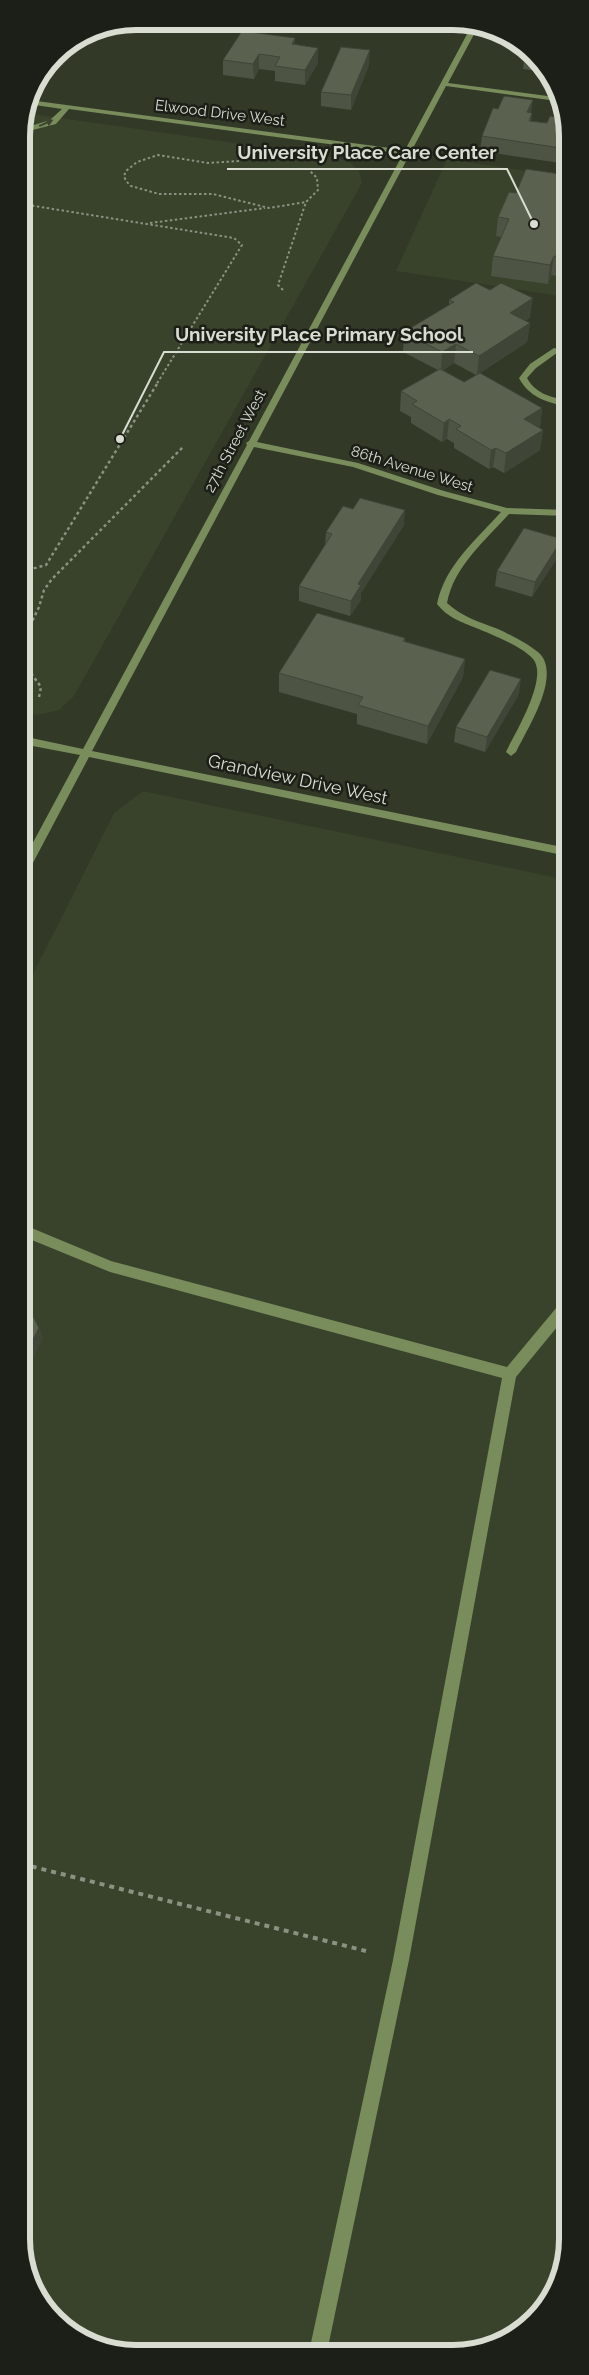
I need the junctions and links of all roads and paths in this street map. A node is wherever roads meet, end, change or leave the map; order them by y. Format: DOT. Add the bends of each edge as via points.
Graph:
graph roads {
  1 [pos="472,32"];
  2 [pos="443,84"];
  3 [pos="552,98"];
  4 [pos="36,103"];
  5 [pos="67,107"];
  6 [pos="30,129"];
  7 [pos="407,152"];
  8 [pos="240,161"];
  9 [pos="308,170"];
  10 [pos="306,202"];
  11 [pos="30,205"];
  12 [pos="268,208"];
  13 [pos="145,224"];
  14 [pos="283,290"];
  15 [pos="556,350"];
  16 [pos="559,401"];
  17 [pos="250,443"];
  18 [pos="184,446"];
  19 [pos="507,512"];
  20 [pos="559,513"];
  21 [pos="30,569"];
  22 [pos="30,626"];
  23 [pos="30,672"];
  24 [pos="39,697"];
  25 [pos="30,742"];
  26 [pos="511,752"];
  27 [pos="85,754"];
  28 [pos="559,850"];
  29 [pos="30,858"];
  30 [pos="30,1233"];
  31 [pos="559,1314"];
  32 [pos="510,1374"];
  33 [pos="30,1866"];
  34 [pos="401,1960"];
  35 [pos="319,2345"];
  1 -- 2 [label="street, 27th Street West"];
  2 -- 3 [label="street"];
  2 -- 7 [label="street, 27th Street West"];
  4 -- 5 [label="street, Elwood Drive West"];
  6 -- 5 [label="street, one-way" via="53,122"];
  5 -- 7 [label="street, Elwood Drive West"];
  7 -- 17 [label="street, 27th Street West"];
  8 -- 12 [label="path" via="210,163 169,154 154,155 137,160 124,172 131,186 152,193 215,194"];
  9 -- 10 [label="path" via="319,181 318,190"];
  10 -- 12 [label="path"];
  10 -- 14 [label="path" via="278,285"];
  11 -- 13 [label="path"];
  12 -- 13 [label="path"];
  13 -- 21 [label="path" via="234,238 242,245 46,565"];
  15 -- 16 [label="street" via="533,366 523,378 536,394"];
  17 -- 19 [label="street, 86th Avenue West" via="355,465"];
  17 -- 27 [label="street, 27th Street West"];
  18 -- 22 [label="path" via="52,579 44,590"];
  19 -- 20 [label="street, 86th Avenue West"];
  19 -- 26 [label="street" via="449,576 442,604 454,614 503,635 537,657 542,667 541,689"];
  23 -- 24 [label="path" via="40,686"];
  25 -- 27 [label="street, Grandview Drive West"];
  27 -- 28 [label="street, Grandview Drive West"];
  27 -- 29 [label="street, 27th Street West"];
  30 -- 32 [label="street" via="110,1266"];
  31 -- 32 [label="street"];
  32 -- 34 [label="street"];
  33 -- 34 [label="path"];
  34 -- 35 [label="street"];
}
